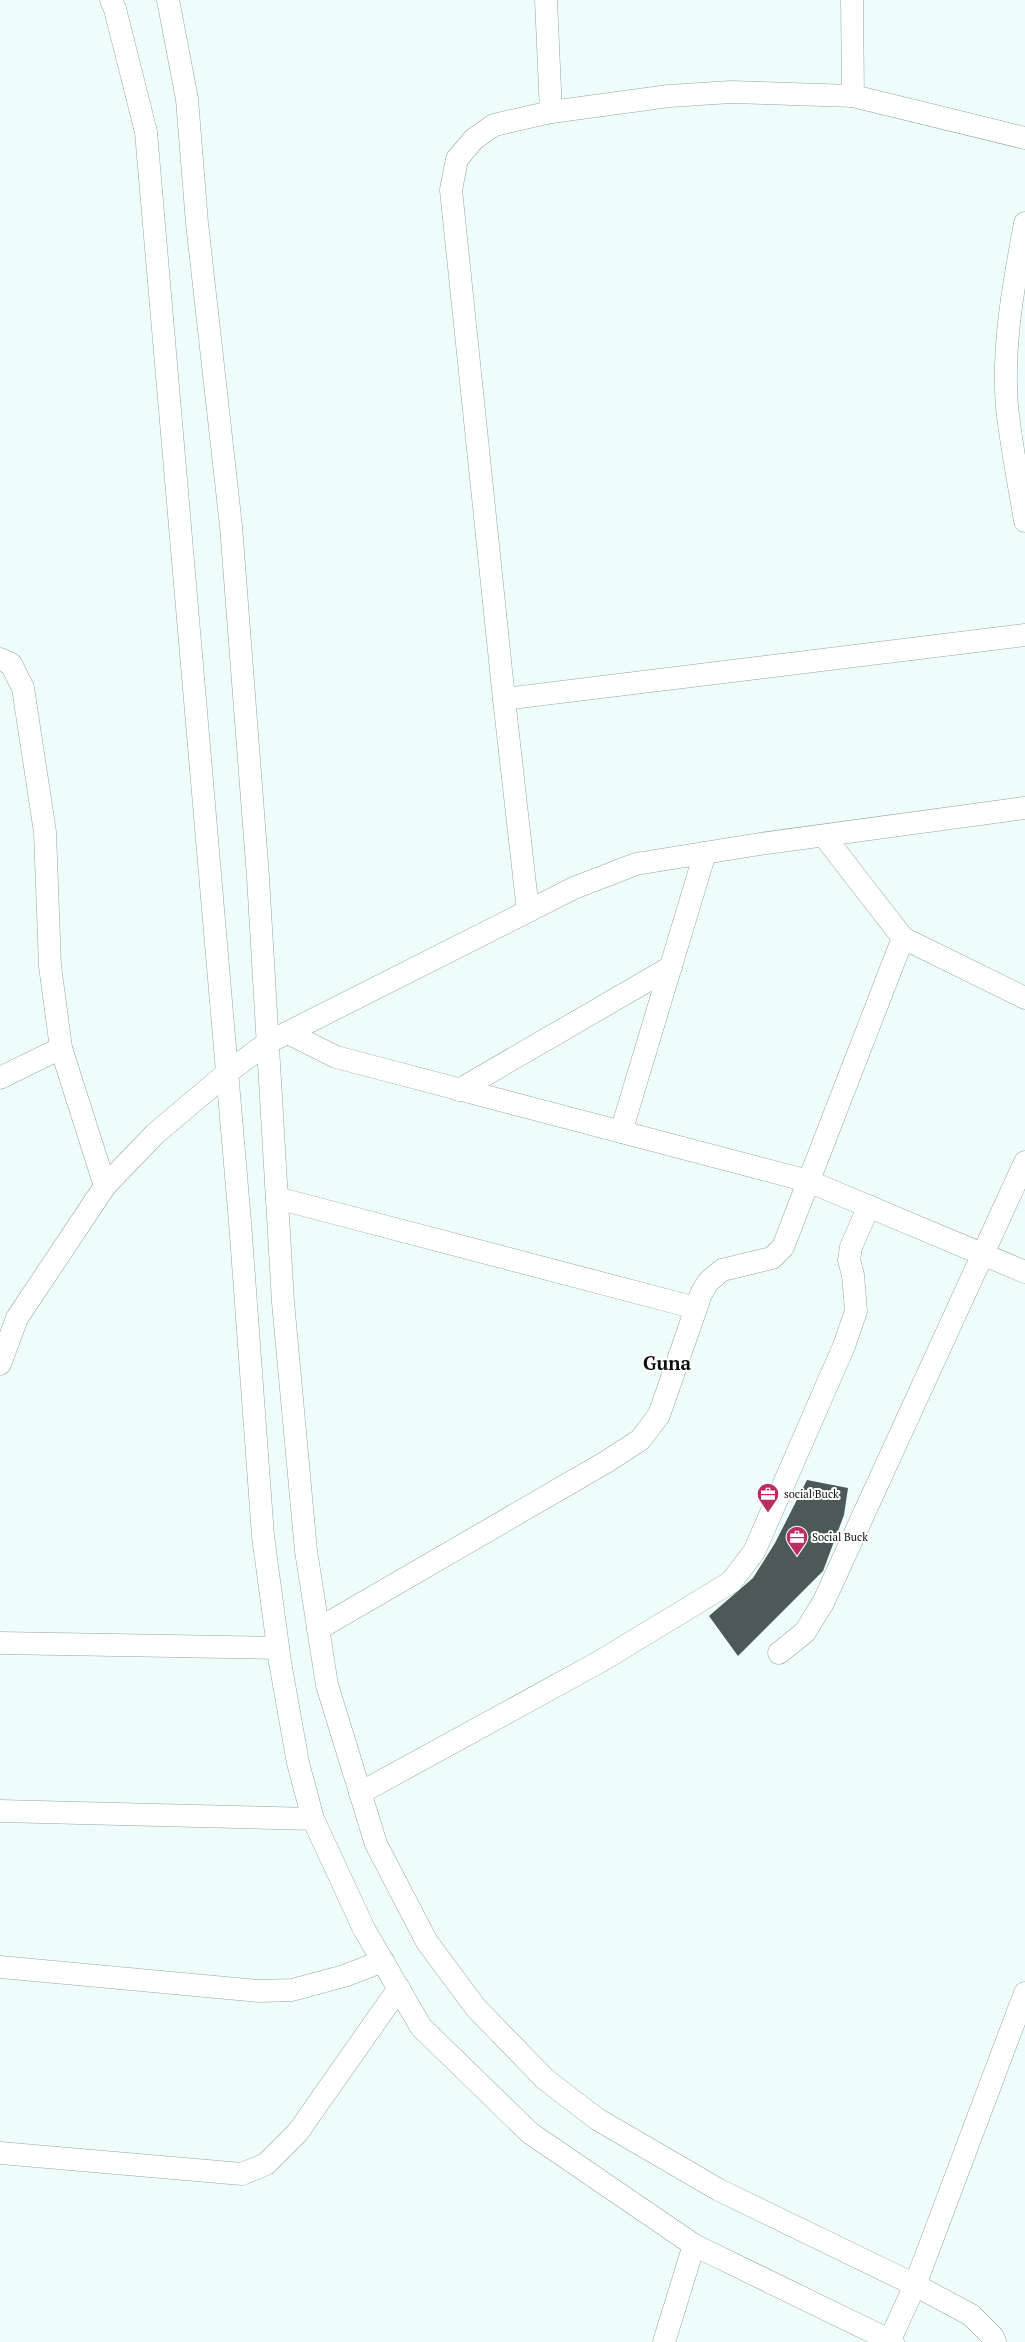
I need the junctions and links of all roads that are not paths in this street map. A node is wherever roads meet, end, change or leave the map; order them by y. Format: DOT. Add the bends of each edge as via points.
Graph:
graph roads {
  1 [pos="111,0"];
  2 [pos="168,0"];
  3 [pos="546,0"];
  4 [pos="852,0"];
  5 [pos="853,96"];
  6 [pos="551,112"];
  7 [pos="1025,138"];
  8 [pos="1025,223"];
  9 [pos="1025,522"];
  10 [pos="1025,635"];
  11 [pos="0,659"];
  12 [pos="504,699"];
  13 [pos="1025,808"];
  14 [pos="824,836"];
  15 [pos="705,853"];
  16 [pos="528,910"];
  17 [pos="903,938"];
  18 [pos="671,967"];
  19 [pos="1025,998"];
  20 [pos="288,1033"];
  21 [pos="268,1043"];
  22 [pos="60,1048"];
  23 [pos="227,1073"];
  24 [pos="0,1078"];
  25 [pos="459,1090"];
  26 [pos="621,1132"];
  27 [pos="1025,1162"];
  28 [pos="808,1182"];
  29 [pos="105,1186"];
  30 [pos="277,1198"];
  31 [pos="869,1206"];
  32 [pos="984,1254"];
  33 [pos="1025,1272"];
  34 [pos="696,1308"];
  35 [pos="0,1364"];
  36 [pos="318,1629"];
  37 [pos="0,1644"];
  38 [pos="278,1648"];
  39 [pos="779,1653"];
  40 [pos="360,1793"];
  41 [pos="0,1811"];
  42 [pos="313,1819"];
  43 [pos="383,1961"];
  44 [pos="0,1967"];
  45 [pos="399,1988"];
  46 [pos="1025,1993"];
  47 [pos="0,2153"];
  48 [pos="694,2245"];
  49 [pos="915,2285"];
  50 [pos="664,2342"];
  51 [pos="891,2342"];
  52 [pos="995,2342"];
  1 -- 23 [label="street" via="146,132"];
  2 -- 21 [label="street" via="187,99 197,223 230,526 258,877"];
  3 -- 6 [label="street"];
  4 -- 5 [label="street"];
  5 -- 6 [label="street" via="731,92 669,96"];
  5 -- 7 [label="street"];
  6 -- 12 [label="street" via="494,125 474,138 457,159 451,190"];
  8 -- 9 [label="street" via="1008,335 1007,407"];
  10 -- 12 [label="street"];
  11 -- 22 [label="street" via="11,664 23,688 45,832 50,966"];
  12 -- 16 [label="street"];
  13 -- 14 [label="street"];
  14 -- 15 [label="street"];
  14 -- 17 [label="street"];
  15 -- 16 [label="street" via="636,864 574,888"];
  15 -- 18 [label="street"];
  16 -- 20 [label="street"];
  17 -- 19 [label="street"];
  17 -- 28 [label="street"];
  18 -- 25 [label="street"];
  18 -- 26 [label="street"];
  20 -- 21 [label="street"];
  20 -- 25 [label="street" via="336,1057"];
  21 -- 23 [label="street"];
  21 -- 30 [label="street"];
  22 -- 24 [label="street"];
  22 -- 29 [label="street"];
  23 -- 29 [label="street" via="155,1134"];
  23 -- 38 [label="street" via="263,1536"];
  25 -- 26 [label="street"];
  26 -- 28 [label="street"];
  27 -- 32 [label="street"];
  28 -- 31 [label="street"];
  28 -- 34 [label="street" via="783,1247 772,1258 722,1270 708,1282"];
  29 -- 35 [label="street" via="17,1318"];
  30 -- 34 [label="street"];
  30 -- 36 [label="street" via="283,1302 306,1550"];
  31 -- 32 [label="street"];
  31 -- 40 [label="street" via="851,1247 849,1260 856,1311 844,1346 754,1552 732,1582 601,1661"];
  32 -- 33 [label="street"];
  32 -- 39 [label="street" via="823,1603 805,1632"];
  34 -- 36 [label="street" via="659,1415 640,1440"];
  36 -- 40 [label="street" via="326,1685"];
  37 -- 38 [label="street"];
  38 -- 42 [label="street" via="298,1762"];
  40 -- 49 [label="street" via="376,1844 427,1942 476,2008 544,2079 597,2119 719,2190"];
  41 -- 42 [label="street"];
  42 -- 43 [label="street" via="364,1929"];
  43 -- 44 [label="street" via="344,1976 292,1990 258,1992"];
  43 -- 45 [label="street"];
  45 -- 47 [label="street" via="298,2132 266,2164 242,2174"];
  45 -- 48 [label="street" via="421,2027 530,2133"];
  46 -- 49 [label="street"];
  48 -- 50 [label="street"];
  48 -- 51 [label="street"];
  49 -- 51 [label="street"];
  49 -- 52 [label="street" via="971,2315"];
}
